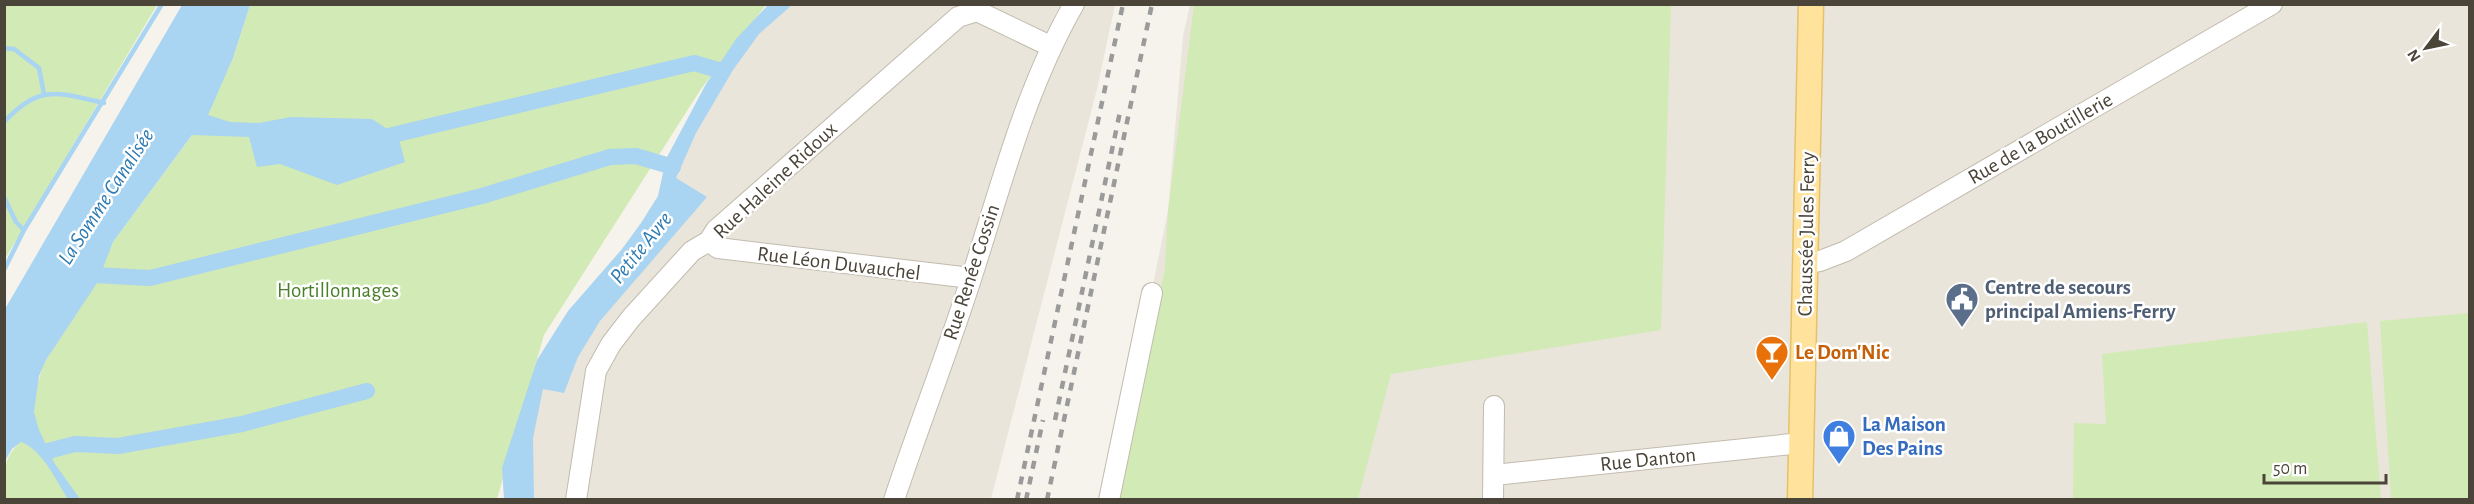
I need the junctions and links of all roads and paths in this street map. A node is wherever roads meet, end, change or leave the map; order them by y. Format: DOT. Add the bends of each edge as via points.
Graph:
graph roads {
  1 [pos="1074,4"];
  2 [pos="1811,4"];
  3 [pos="2272,4"];
  4 [pos="1050,46"];
  5 [pos="709,241"];
  6 [pos="1805,263"];
  7 [pos="971,278"];
  8 [pos="1152,292"];
  9 [pos="1494,406"];
  10 [pos="1802,443"];
  11 [pos="1494,475"];
  12 [pos="576,500"];
  13 [pos="894,500"];
  14 [pos="1109,500"];
  15 [pos="1493,500"];
  16 [pos="1800,500"];
  1 -- 4 [label="street"];
  2 -- 6 [label="main road, Chaussée Jules Ferry"];
  3 -- 6 [label="street, Rue de la Boutillerie" via="1846,250"];
  4 -- 5 [label="street, Rue Haleine Ridoux" via="977,11 958,17 724,222"];
  4 -- 7 [label="street, Rue Renée Cossin" via="1022,117"];
  5 -- 7 [label="street, Rue Léon Duvauchel" via="718,249"];
  5 -- 12 [label="street, Rue Haleine Ridoux" via="692,251 632,318 596,371"];
  6 -- 10 [label="main road, Chaussée Jules Ferry"];
  7 -- 13 [label="street, Rue Renée Cossin"];
  8 -- 14 [label="street"];
  9 -- 11 [label="street"];
  10 -- 11 [label="street, Rue Danton"];
  10 -- 16 [label="main road, Chaussée Jules Ferry"];
  11 -- 15 [label="street"];
}
